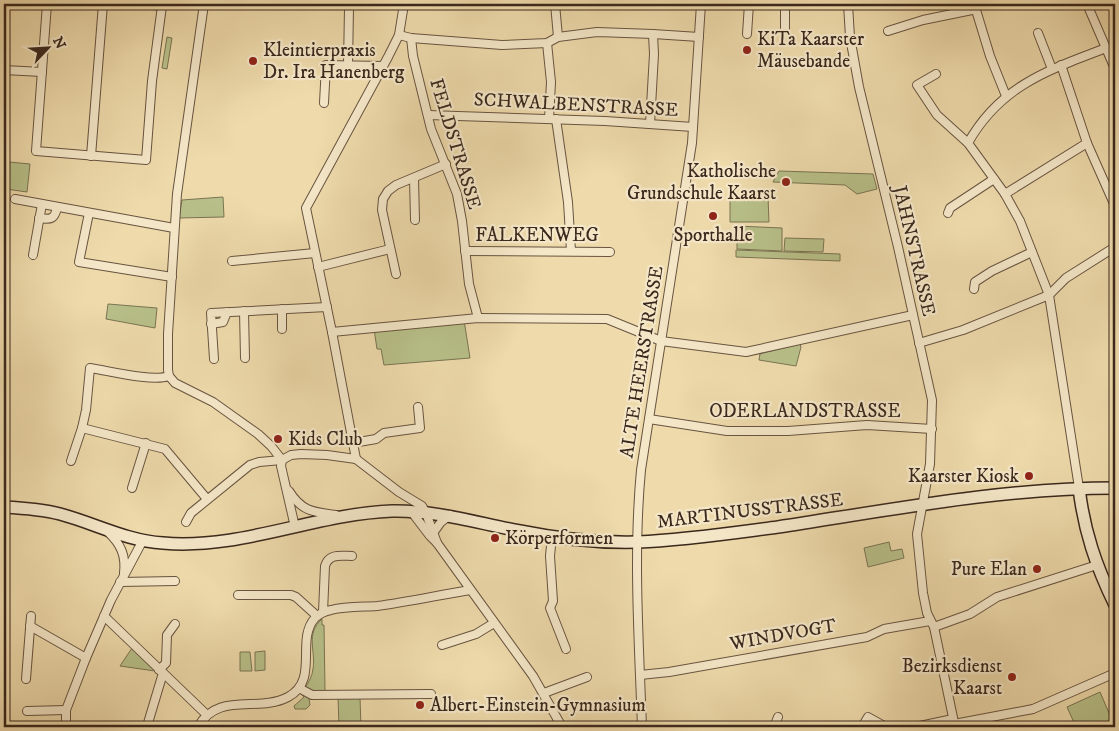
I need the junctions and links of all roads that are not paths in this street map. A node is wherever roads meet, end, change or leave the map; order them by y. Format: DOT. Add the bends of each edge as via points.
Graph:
graph roads {
  1 [pos="47,4"];
  2 [pos="103,4"];
  3 [pos="145,4"];
  4 [pos="204,4"];
  5 [pos="404,4"];
  6 [pos="555,4"];
  7 [pos="701,4"];
  8 [pos="749,4"];
  9 [pos="785,4"];
  10 [pos="848,4"];
  11 [pos="1087,4"];
  12 [pos="349,8"];
  13 [pos="785,29"];
  14 [pos="888,31"];
  15 [pos="1038,33"];
  16 [pos="653,34"];
  17 [pos="747,34"];
  18 [pos="399,35"];
  19 [pos="558,37"];
  20 [pos="698,37"];
  21 [pos="411,38"];
  22 [pos="547,43"];
  23 [pos="1106,48"];
  24 [pos="348,65"];
  25 [pos="1060,65"];
  26 [pos="383,66"];
  27 [pos="1052,69"];
  28 [pos="4,70"];
  29 [pos="1115,70"];
  30 [pos="42,72"];
  31 [pos="936,74"];
  32 [pos="1006,96"];
  33 [pos="324,104"];
  34 [pos="428,115"];
  35 [pos="552,119"];
  36 [pos="650,124"];
  37 [pos="693,127"];
  38 [pos="968,143"];
  39 [pos="1086,143"];
  40 [pos="91,156"];
  41 [pos="446,164"];
  42 [pos="414,178"];
  43 [pos="994,179"];
  44 [pos="1005,194"];
  45 [pos="15,199"];
  46 [pos="42,204"];
  47 [pos="1115,206"];
  48 [pos="57,207"];
  49 [pos="89,213"];
  50 [pos="948,213"];
  51 [pos="39,218"];
  52 [pos="415,220"];
  53 [pos="174,228"];
  54 [pos="1115,247"];
  55 [pos="390,249"];
  56 [pos="465,251"];
  57 [pos="571,252"];
  58 [pos="610,252"];
  59 [pos="1032,252"];
  60 [pos="315,253"];
  61 [pos="33,255"];
  62 [pos="232,261"];
  63 [pos="318,267"];
  64 [pos="396,274"];
  65 [pos="172,277"];
  66 [pos="974,289"];
  67 [pos="1049,294"];
  68 [pos="327,307"];
  69 [pos="282,309"];
  70 [pos="244,311"];
  71 [pos="913,315"];
  72 [pos="478,318"];
  73 [pos="282,329"];
  74 [pos="332,332"];
  75 [pos="662,341"];
  76 [pos="919,343"];
  77 [pos="246,358"];
  78 [pos="214,359"];
  79 [pos="169,376"];
  80 [pos="418,408"];
  81 [pos="649,419"];
  82 [pos="82,428"];
  83 [pos="932,429"];
  84 [pos="146,443"];
  85 [pos="353,443"];
  86 [pos="356,459"];
  87 [pos="282,460"];
  88 [pos="72,461"];
  89 [pos="285,486"];
  90 [pos="132,488"];
  91 [pos="1079,488"];
  92 [pos="1115,488"];
  93 [pos="207,500"];
  94 [pos="922,506"];
  95 [pos="4,507"];
  96 [pos="411,511"];
  97 [pos="426,512"];
  98 [pos="450,515"];
  99 [pos="346,516"];
  100 [pos="186,522"];
  101 [pos="295,527"];
  102 [pos="103,528"];
  103 [pos="433,533"];
  104 [pos="552,536"];
  105 [pos="144,540"];
  106 [pos="638,542"];
  107 [pos="438,543"];
  108 [pos="352,556"];
  109 [pos="1097,564"];
  110 [pos="122,580"];
  111 [pos="175,581"];
  112 [pos="470,590"];
  113 [pos="238,594"];
  114 [pos="1115,605"];
  115 [pos="320,614"];
  116 [pos="31,616"];
  117 [pos="104,616"];
  118 [pos="494,623"];
  119 [pos="175,624"];
  120 [pos="932,624"];
  121 [pos="30,626"];
  122 [pos="442,645"];
  123 [pos="566,649"];
  124 [pos="86,658"];
  125 [pos="161,671"];
  126 [pos="1115,673"];
  127 [pos="640,675"];
  128 [pos="587,677"];
  129 [pos="26,679"];
  130 [pos="299,688"];
  131 [pos="544,693"];
  132 [pos="431,694"];
  133 [pos="66,710"];
  134 [pos="27,711"];
  135 [pos="207,715"];
  136 [pos="778,717"];
  137 [pos="954,723"];
  138 [pos="66,727"];
  139 [pos="149,727"];
  140 [pos="198,727"];
  141 [pos="562,727"];
  142 [pos="642,727"];
  143 [pos="774,727"];
  144 [pos="862,727"];
  145 [pos="886,727"];
  146 [pos="915,727"];
  1 -- 30 [label="street"];
  2 -- 40 [label="street"];
  3 -- 40 [label="street" via="162,6 146,160"];
  4 -- 53 [label="street"];
  5 -- 18 [label="street"];
  6 -- 19 [label="street"];
  7 -- 20 [label="street, ALTE HEERSTRASSE"];
  8 -- 17 [label="street"];
  9 -- 13 [label="street"];
  10 -- 71 [label="street, JAHNSTRASSE" via="859,87"];
  11 -- 23 [label="street"];
  12 -- 24 [label="street"];
  14 -- 32 [label="street" via="923,20 976,10"];
  15 -- 27 [label="street"];
  16 -- 19 [label="street" via="596,32"];
  16 -- 20 [label="street"];
  16 -- 36 [label="street"];
  18 -- 21 [label="street"];
  18 -- 26 [label="street"];
  19 -- 22 [label="street"];
  20 -- 37 [label="street, ALTE HEERSTRASSE"];
  21 -- 22 [label="street" via="502,45"];
  21 -- 34 [label="street, FELDSTRASSE"];
  22 -- 35 [label="street"];
  23 -- 25 [label="street"];
  23 -- 29 [label="street"];
  24 -- 26 [label="street"];
  24 -- 33 [label="street" via="326,65"];
  25 -- 27 [label="street"];
  25 -- 39 [label="street"];
  26 -- 60 [label="street" via="306,205"];
  27 -- 32 [label="street"];
  28 -- 30 [label="street"];
  30 -- 40 [label="street" via="36,151"];
  31 -- 38 [label="street" via="917,85 937,115"];
  32 -- 38 [label="street" via="976,128"];
  34 -- 35 [label="street, SCHWALBENSTRASSE"];
  34 -- 41 [label="street, FELDSTRASSE"];
  35 -- 36 [label="street, SCHWALBENSTRASSE"];
  35 -- 57 [label="street" via="568,202"];
  36 -- 37 [label="street, SCHWALBENSTRASSE"];
  37 -- 75 [label="street, ALTE HEERSTRASSE"];
  38 -- 43 [label="street"];
  39 -- 44 [label="street"];
  39 -- 47 [label="street"];
  41 -- 42 [label="street"];
  41 -- 56 [label="street, FELDSTRASSE" via="460,210"];
  42 -- 52 [label="street"];
  42 -- 55 [label="street" via="390,189 382,203"];
  43 -- 44 [label="street"];
  43 -- 50 [label="street" via="950,208"];
  44 -- 59 [label="street"];
  45 -- 46 [label="street"];
  46 -- 48 [label="street"];
  46 -- 51 [label="street"];
  48 -- 49 [label="street"];
  48 -- 51 [label="street" via="53,218"];
  49 -- 53 [label="street"];
  49 -- 65 [label="street" via="79,262"];
  51 -- 61 [label="street"];
  53 -- 65 [label="street"];
  54 -- 67 [label="street" via="1066,278"];
  55 -- 63 [label="street"];
  55 -- 64 [label="street"];
  56 -- 57 [label="street, FALKENWEG"];
  56 -- 72 [label="street, FELDSTRASSE"];
  57 -- 58 [label="street, FALKENWEG"];
  59 -- 66 [label="street" via="983,276 974,282"];
  59 -- 67 [label="street"];
  60 -- 62 [label="street"];
  60 -- 63 [label="street"];
  63 -- 68 [label="street"];
  65 -- 79 [label="street"];
  67 -- 76 [label="street" via="963,330"];
  67 -- 91 [label="street"];
  68 -- 69 [label="street"];
  68 -- 74 [label="street"];
  69 -- 70 [label="street"];
  69 -- 73 [label="street"];
  70 -- 77 [label="street"];
  70 -- 78 [label="street" via="211,313"];
  71 -- 75 [label="street" via="753,352"];
  71 -- 76 [label="street, JAHNSTRASSE"];
  72 -- 74 [label="street"];
  72 -- 75 [label="street" via="608,319"];
  74 -- 85 [label="street"];
  75 -- 81 [label="street, ALTE HEERSTRASSE"];
  76 -- 83 [label="street, JAHNSTRASSE" via="932,400"];
  79 -- 82 [label="street" via="151,378 90,368"];
  79 -- 87 [label="street" via="175,383 241,421 266,440"];
  80 -- 85 [label="street" via="420,428 384,432 376,440"];
  81 -- 83 [label="street, ODERLANDSTRASSE" via="727,431 788,431 867,425"];
  81 -- 106 [label="street, ALTE HEERSTRASSE" via="640,477"];
  82 -- 84 [label="street"];
  82 -- 88 [label="street"];
  83 -- 94 [label="street, JAHNSTRASSE" via="930,464"];
  84 -- 90 [label="street"];
  84 -- 93 [label="street" via="169,452"];
  85 -- 86 [label="street"];
  86 -- 87 [label="street" via="291,454"];
  86 -- 97 [label="street"];
  87 -- 89 [label="street"];
  87 -- 93 [label="street" via="250,465"];
  89 -- 99 [label="street" via="296,502 306,509"];
  89 -- 101 [label="street"];
  91 -- 92 [label="main road, MARTINUSSTRASSE"];
  91 -- 94 [label="main road, MARTINUSSTRASSE" via="997,494"];
  91 -- 109 [label="main road" via="1084,523"];
  93 -- 100 [label="street" via="191,513"];
  94 -- 106 [label="main road, MARTINUSSTRASSE" via="732,533"];
  94 -- 120 [label="street, JAHNSTRASSE" via="917,534 918,554 923,593"];
  95 -- 102 [label="main road, MARTINUSSTRASSE" via="43,510"];
  96 -- 97 [label="main road, MARTINUSSTRASSE"];
  96 -- 99 [label="main road, MARTINUSSTRASSE"];
  96 -- 107 [label="street"];
  97 -- 98 [label="main road, MARTINUSSTRASSE"];
  97 -- 103 [label="street"];
  98 -- 103 [label="street"];
  98 -- 104 [label="main road, MARTINUSSTRASSE"];
  99 -- 101 [label="main road, MARTINUSSTRASSE"];
  101 -- 105 [label="main road, MARTINUSSTRASSE" via="211,543 174,544"];
  102 -- 105 [label="main road, MARTINUSSTRASSE"];
  102 -- 110 [label="street" via="120,545 125,560"];
  103 -- 107 [label="street"];
  104 -- 106 [label="main road, MARTINUSSTRASSE"];
  104 -- 123 [label="street" via="553,601 550,608"];
  105 -- 110 [label="street"];
  106 -- 127 [label="street, ALTE HEERSTRASSE"];
  107 -- 112 [label="street"];
  108 -- 115 [label="street" via="335,555 326,562"];
  109 -- 114 [label="main road"];
  109 -- 120 [label="street, WINDVOGT" via="997,597 970,614"];
  110 -- 111 [label="street"];
  110 -- 117 [label="street"];
  112 -- 115 [label="street"];
  112 -- 118 [label="street"];
  113 -- 115 [label="street" via="291,595"];
  115 -- 130 [label="street" via="311,622 308,631 305,672"];
  116 -- 121 [label="street"];
  117 -- 124 [label="street"];
  117 -- 125 [label="street"];
  118 -- 122 [label="street" via="476,634"];
  118 -- 131 [label="street"];
  119 -- 125 [label="street" via="167,635 166,663"];
  120 -- 127 [label="street, WINDVOGT" via="884,629 868,637"];
  120 -- 137 [label="street, JAHNSTRASSE"];
  121 -- 124 [label="street"];
  121 -- 129 [label="street"];
  124 -- 133 [label="street"];
  125 -- 135 [label="street"];
  125 -- 139 [label="street"];
  126 -- 137 [label="street" via="1033,709"];
  127 -- 142 [label="street, ALTE HEERSTRASSE"];
  128 -- 131 [label="street"];
  130 -- 132 [label="street" via="312,695"];
  130 -- 135 [label="street" via="282,700 230,705"];
  131 -- 141 [label="street"];
  133 -- 134 [label="street"];
  133 -- 138 [label="street"];
  135 -- 140 [label="street"];
  136 -- 143 [label="street"];
  137 -- 146 [label="street"];
  144 -- 145 [label="street" via="868,717"];
}
